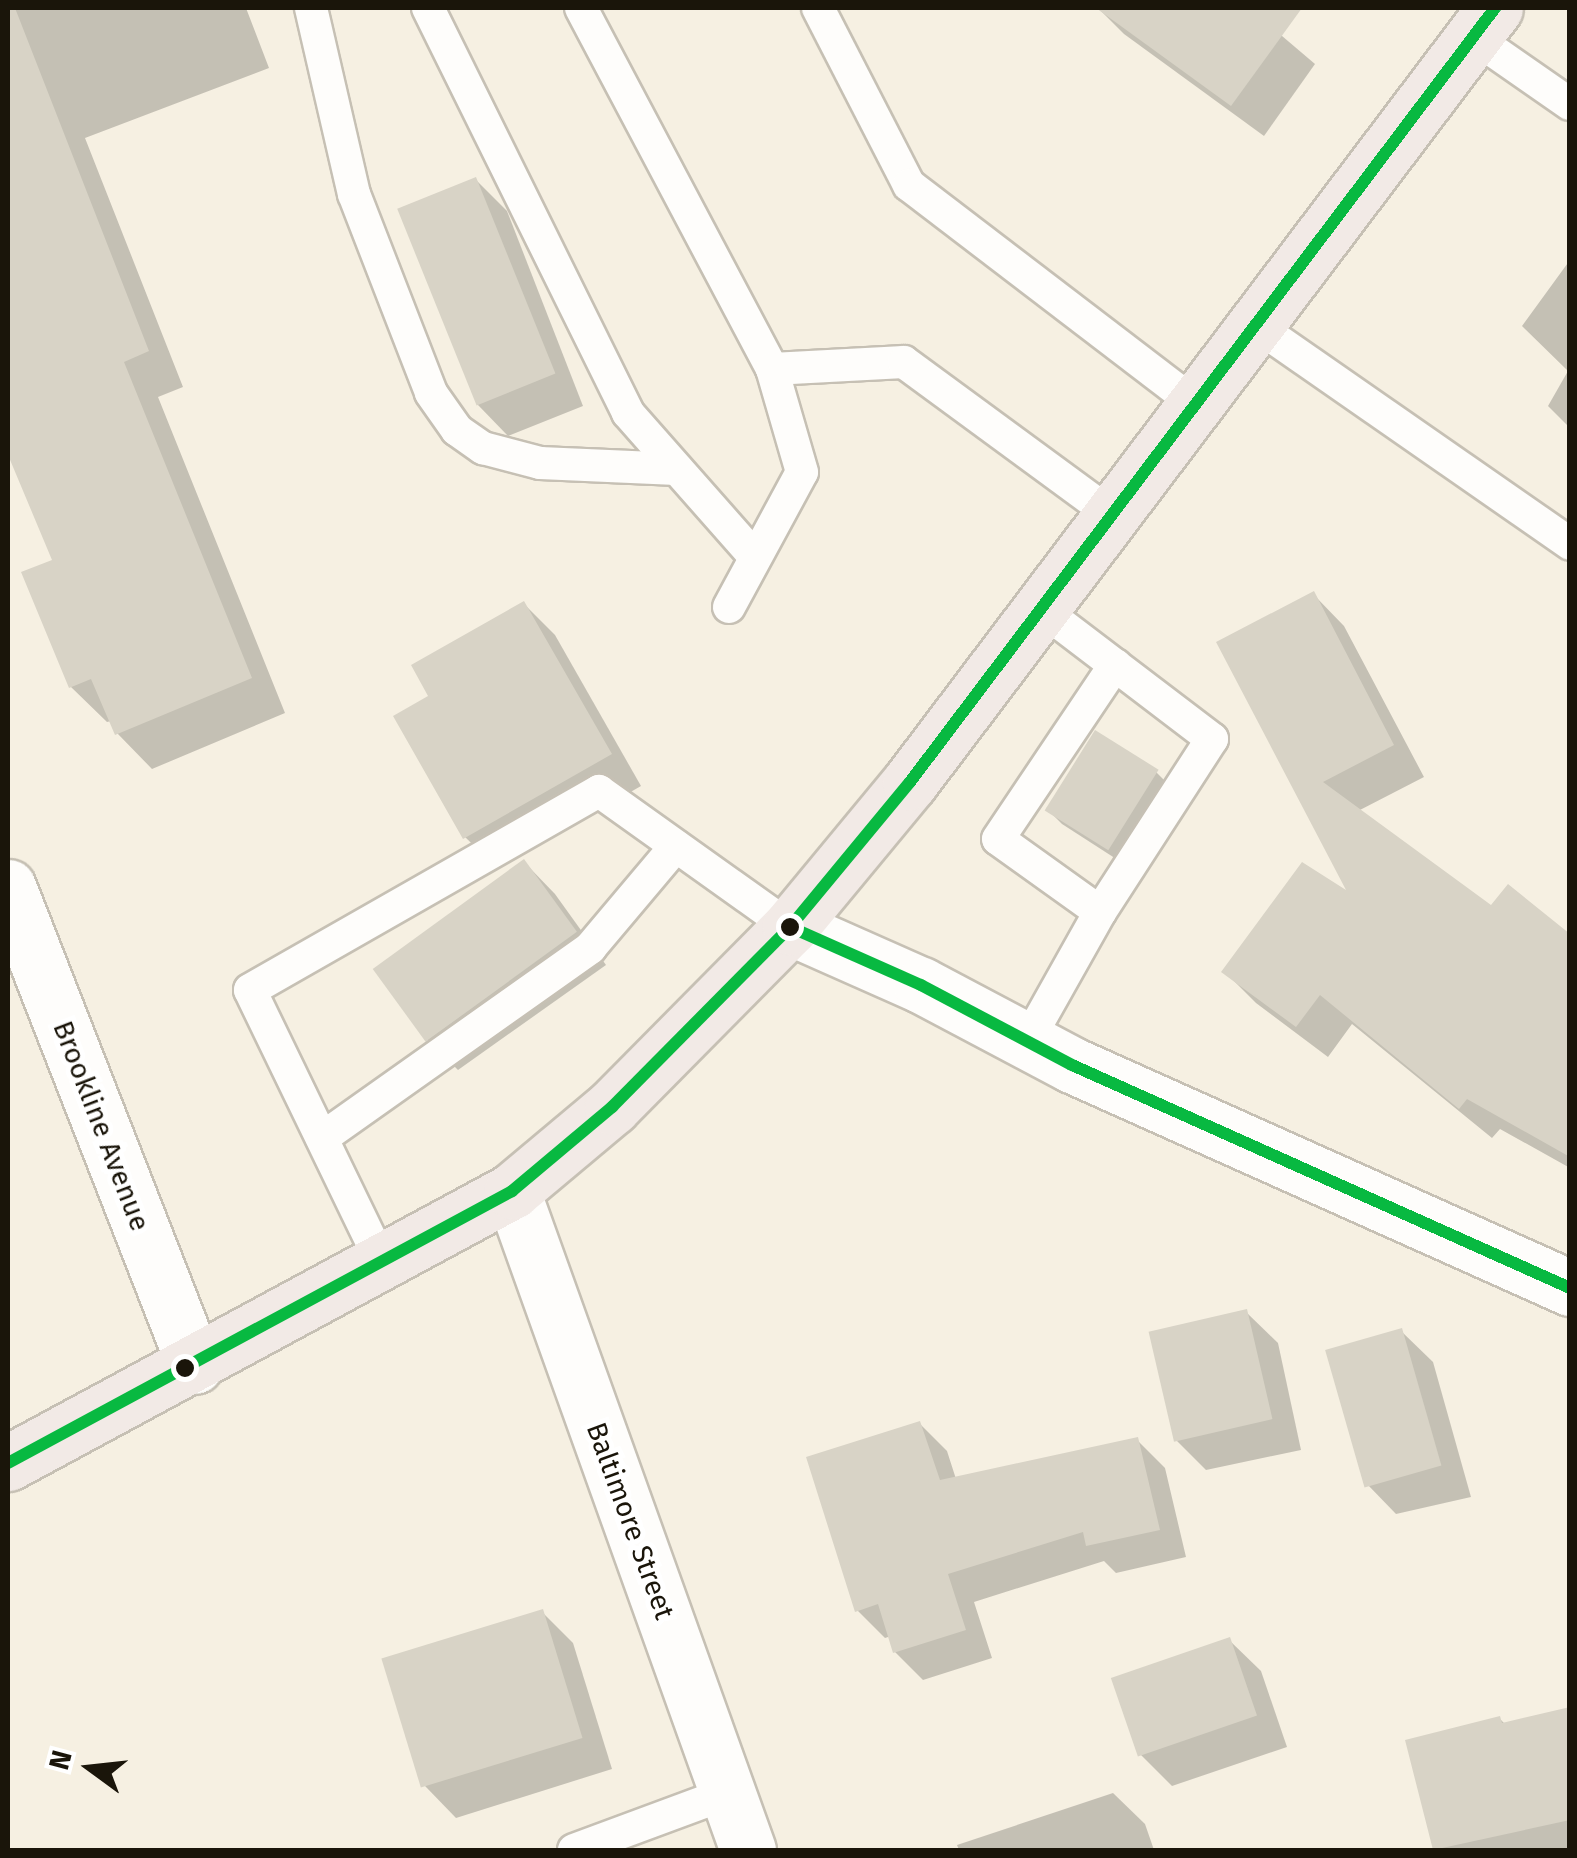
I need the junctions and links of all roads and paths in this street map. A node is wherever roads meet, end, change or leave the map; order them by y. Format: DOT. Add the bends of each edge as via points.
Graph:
graph roads {
  1 [pos="311,8"];
  2 [pos="428,8"];
  3 [pos="581,8"];
  4 [pos="818,8"];
  5 [pos="1483,22"];
  6 [pos="1570,104"];
  7 [pos="1254,324"];
  8 [pos="772,369"];
  9 [pos="1194,403"];
  10 [pos="677,468"];
  11 [pos="1111,514"];
  12 [pos="1570,544"];
  13 [pos="755,557"];
  14 [pos="729,606"];
  15 [pos="1040,608"];
  16 [pos="1116,665"];
  17 [pos="676,846"];
  18 [pos="8,887"];
  19 [pos="1100,912"];
  20 [pos="790,927"];
  21 [pos="1027,1042"];
  22 [pos="322,1138"];
  23 [pos="512,1191"];
  24 [pos="382,1263"];
  25 [pos="1570,1288"];
  26 [pos="194,1366"];
  27 [pos="8,1463"];
  28 [pos="728,1794"];
  29 [pos="574,1850"];
  30 [pos="748,1850"];
  1 -- 10 [label="lane" via="354,194 431,393 456,430 483,448 540,463"];
  2 -- 10 [label="lane" via="628,413"];
  3 -- 8 [label="lane"];
  4 -- 9 [label="lane" via="909,184"];
  5 -- 6 [label="lane"];
  5 -- 7 [label="main road"];
  7 -- 9 [label="main road"];
  7 -- 12 [label="lane"];
  8 -- 11 [label="lane" via="904,362"];
  8 -- 13 [label="lane" via="802,472"];
  9 -- 11 [label="main road"];
  10 -- 13 [label="lane"];
  11 -- 15 [label="main road"];
  13 -- 14 [label="lane"];
  15 -- 16 [label="lane"];
  15 -- 20 [label="main road" via="910,782"];
  16 -- 19 [label="lane" via="1212,739"];
  16 -- 19 [label="lane" via="998,839"];
  17 -- 20 [label="lane"];
  17 -- 22 [label="lane" via="590,948"];
  17 -- 22 [label="lane" via="599,790 250,990"];
  18 -- 26 [label="street, Brookline Avenue"];
  19 -- 21 [label="lane"];
  20 -- 21 [label="street" via="921,985"];
  20 -- 23 [label="main road" via="612,1107"];
  21 -- 25 [label="street"];
  22 -- 24 [label="lane"];
  23 -- 24 [label="main road"];
  23 -- 28 [label="street, Baltimore Street"];
  24 -- 26 [label="main road"];
  26 -- 27 [label="main road"];
  28 -- 29 [label="lane"];
  28 -- 30 [label="street, Baltimore Street"];
}
